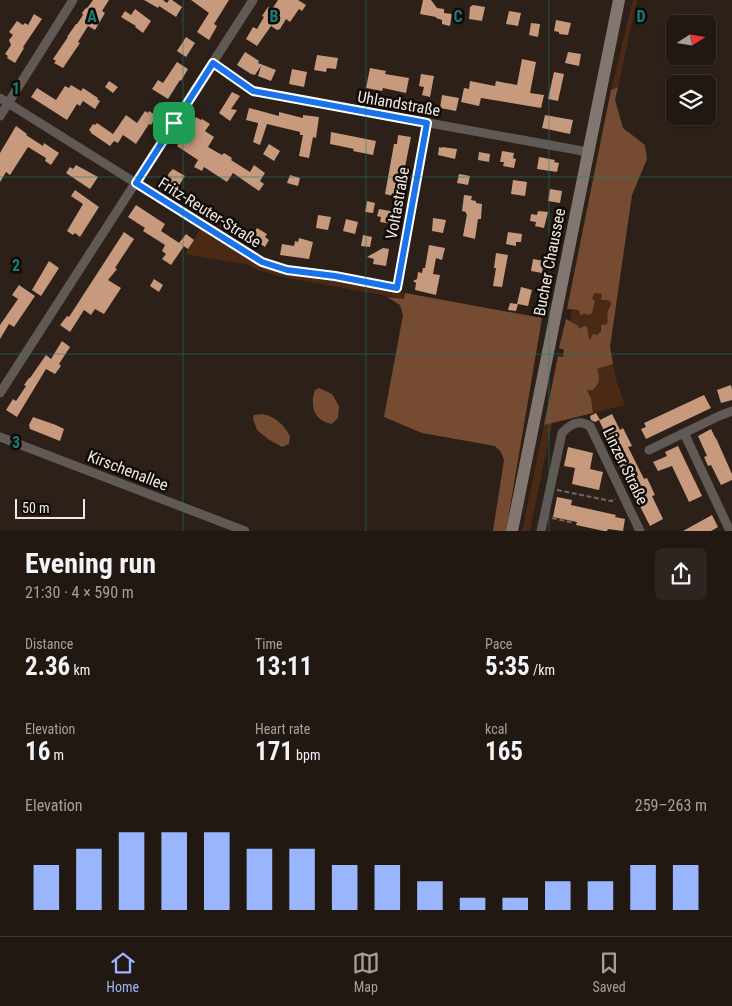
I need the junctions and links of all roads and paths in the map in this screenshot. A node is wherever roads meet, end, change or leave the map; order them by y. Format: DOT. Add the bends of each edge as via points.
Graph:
graph roads {
  1 [pos="73,0"];
  2 [pos="253,0"];
  3 [pos="619,0"];
  4 [pos="213,63"];
  5 [pos="0,98"];
  6 [pos="8,103"];
  7 [pos="0,116"];
  8 [pos="427,123"];
  9 [pos="588,152"];
  10 [pos="136,183"];
  11 [pos="397,288"];
  12 [pos="0,393"];
  13 [pos="732,412"];
  14 [pos="684,433"];
  15 [pos="0,437"];
  16 [pos="649,450"];
  17 [pos="550,489"];
  18 [pos="623,496"];
  19 [pos="544,516"];
  20 [pos="574,523"];
  21 [pos="245,531"];
  22 [pos="512,531"];
  23 [pos="541,531"];
  24 [pos="640,531"];
  25 [pos="730,531"];
  1 -- 6 [label="street"];
  2 -- 4 [label="street"];
  3 -- 9 [label="main road, Bucher Chaussee"];
  4 -- 8 [label="street, Uhlandstraße" via="253,91"];
  4 -- 10 [label="street"];
  5 -- 6 [label="street, Fritz-Reuter-Straße"];
  6 -- 7 [label="street"];
  6 -- 10 [label="street, Fritz-Reuter-Straße"];
  8 -- 9 [label="street, Uhlandstraße"];
  8 -- 11 [label="street, Voltastraße"];
  9 -- 22 [label="main road, Bucher Chaussee"];
  10 -- 11 [label="street, Fritz-Reuter-Straße" via="262,262 287,270"];
  10 -- 12 [label="street"];
  13 -- 14 [label="street"];
  14 -- 16 [label="street"];
  14 -- 25 [label="street"];
  15 -- 21 [label="street, Kirschenallee"];
  17 -- 18 [label="path" via="611,501"];
  17 -- 18 [label="street, Linzer Straße" via="562,433 569,425 584,423 590,426"];
  17 -- 19 [label="street, Linzer Straße"];
  18 -- 24 [label="street, Linzer Straße"];
  19 -- 20 [label="path"];
  19 -- 23 [label="street, Linzer Straße"];
}
